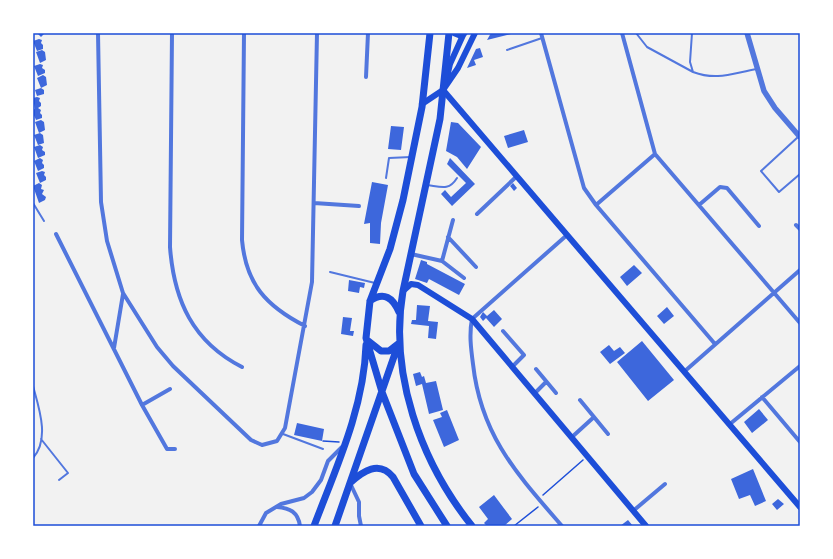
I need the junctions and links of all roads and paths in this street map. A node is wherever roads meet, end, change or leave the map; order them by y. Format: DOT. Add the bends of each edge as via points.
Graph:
graph roads {
  1 [pos="98,33"];
  2 [pos="172,33"];
  3 [pos="244,33"];
  4 [pos="317,33"];
  5 [pos="368,33"];
  6 [pos="430,33"];
  7 [pos="449,33"];
  8 [pos="455,33"];
  9 [pos="464,33"];
  10 [pos="475,33"];
  11 [pos="622,33"];
  12 [pos="636,33"];
  13 [pos="692,33"];
  14 [pos="747,33"];
  15 [pos="542,35"];
  16 [pos="507,50"];
  17 [pos="758,69"];
  18 [pos="693,72"];
  19 [pos="366,77"];
  20 [pos="443,90"];
  21 [pos="422,104"];
  22 [pos="800,137"];
  23 [pos="655,154"];
  24 [pos="412,157"];
  25 [pos="800,174"];
  26 [pos="517,176"];
  27 [pos="386,178"];
  28 [pos="457,178"];
  29 [pos="427,184"];
  30 [pos="33,203"];
  31 [pos="314,203"];
  32 [pos="596,205"];
  33 [pos="699,205"];
  34 [pos="359,206"];
  35 [pos="477,214"];
  36 [pos="453,220"];
  37 [pos="44,221"];
  38 [pos="796,225"];
  39 [pos="758,226"];
  40 [pos="800,229"];
  41 [pos="56,234"];
  42 [pos="567,235"];
  43 [pos="448,237"];
  44 [pos="411,254"];
  45 [pos="442,261"];
  46 [pos="476,267"];
  47 [pos="800,270"];
  48 [pos="330,272"];
  49 [pos="464,278"];
  50 [pos="376,283"];
  51 [pos="403,291"];
  52 [pos="775,292"];
  53 [pos="123,293"];
  54 [pos="370,301"];
  55 [pos="399,312"];
  56 [pos="472,319"];
  57 [pos="800,322"];
  58 [pos="305,326"];
  59 [pos="503,331"];
  60 [pos="366,338"];
  61 [pos="399,343"];
  62 [pos="715,344"];
  63 [pos="114,348"];
  64 [pos="800,366"];
  65 [pos="242,367"];
  66 [pos="512,367"];
  67 [pos="536,369"];
  68 [pos="685,371"];
  69 [pos="546,382"];
  70 [pos="33,386"];
  71 [pos="170,389"];
  72 [pos="382,392"];
  73 [pos="535,393"];
  74 [pos="556,393"];
  75 [pos="762,397"];
  76 [pos="580,400"];
  77 [pos="142,405"];
  78 [pos="594,417"];
  79 [pos="730,424"];
  80 [pos="283,434"];
  81 [pos="608,434"];
  82 [pos="572,437"];
  83 [pos="41,439"];
  84 [pos="323,441"];
  85 [pos="800,442"];
  86 [pos="344,444"];
  87 [pos="175,449"];
  88 [pos="323,449"];
  89 [pos="588,456"];
  90 [pos="33,458"];
  91 [pos="59,480"];
  92 [pos="350,483"];
  93 [pos="665,484"];
  94 [pos="539,499"];
  95 [pos="543,504"];
  96 [pos="276,507"];
  97 [pos="800,507"];
  98 [pos="633,511"];
  99 [pos="259,526"];
  100 [pos="300,526"];
  101 [pos="314,526"];
  102 [pos="335,526"];
  103 [pos="362,526"];
  104 [pos="420,526"];
  105 [pos="447,526"];
  106 [pos="472,526"];
  107 [pos="514,526"];
  108 [pos="562,526"];
  109 [pos="646,526"];
  1 -- 53 [label="street" via="101,202 107,241"];
  2 -- 65 [label="street" via="170,247 175,282 180,299 198,334 230,361"];
  3 -- 58 [label="street" via="243,254 252,279 267,302"];
  4 -- 31 [label="street"];
  5 -- 19 [label="street"];
  6 -- 21 [label="main road"];
  7 -- 20 [label="main road"];
  8 -- 9 [label="main road"];
  9 -- 20 [label="main road" via="450,64"];
  10 -- 20 [label="main road" via="458,68"];
  11 -- 23 [label="street"];
  12 -- 18 [label="lane" via="642,43 658,54"];
  13 -- 18 [label="lane" via="690,62"];
  14 -- 17 [label="street"];
  15 -- 16 [label="lane"];
  15 -- 32 [label="street" via="584,188"];
  17 -- 18 [label="lane" via="732,76 707,77"];
  17 -- 22 [label="street" via="769,100"];
  20 -- 21 [label="main road"];
  20 -- 26 [label="main road"];
  20 -- 29 [label="main road"];
  21 -- 24 [label="main road"];
  22 -- 25 [label="lane" via="760,171 778,192"];
  23 -- 32 [label="street"];
  23 -- 33 [label="street"];
  24 -- 27 [label="lane" via="389,158"];
  24 -- 50 [label="main road" via="390,249"];
  26 -- 35 [label="street"];
  26 -- 42 [label="main road"];
  28 -- 29 [label="lane" via="447,188"];
  29 -- 44 [label="main road"];
  30 -- 37 [label="lane"];
  31 -- 34 [label="street"];
  31 -- 58 [label="street" via="312,282"];
  32 -- 62 [label="street"];
  33 -- 39 [label="street" via="720,187 727,188"];
  33 -- 52 [label="street"];
  36 -- 43 [label="street"];
  38 -- 40 [label="street"];
  41 -- 63 [label="street"];
  42 -- 56 [label="street"];
  42 -- 68 [label="main road"];
  43 -- 45 [label="street"];
  43 -- 46 [label="street"];
  44 -- 45 [label="street"];
  44 -- 51 [label="main road"];
  45 -- 49 [label="street"];
  47 -- 52 [label="street"];
  48 -- 50 [label="lane"];
  50 -- 54 [label="main road"];
  51 -- 55 [label="main road"];
  51 -- 56 [label="main road" via="411,284 418,285"];
  52 -- 57 [label="street"];
  52 -- 62 [label="street"];
  53 -- 63 [label="street"];
  53 -- 80 [label="street" via="156,347 251,440 258,444 268,444 277,441"];
  54 -- 55 [label="main road" via="378,296 387,297 396,305"];
  54 -- 60 [label="main road"];
  55 -- 61 [label="main road"];
  56 -- 66 [label="main road"];
  56 -- 94 [label="street" via="470,338 474,370 486,421 508,461"];
  58 -- 80 [label="street"];
  59 -- 66 [label="street" via="524,355"];
  60 -- 61 [label="main road" via="381,351 389,351"];
  60 -- 72 [label="main road"];
  60 -- 86 [label="main road" via="364,376"];
  61 -- 72 [label="main road"];
  61 -- 106 [label="main road" via="402,372 416,424 433,465 460,511"];
  62 -- 68 [label="street"];
  63 -- 77 [label="street"];
  64 -- 75 [label="street"];
  66 -- 73 [label="main road"];
  67 -- 69 [label="street"];
  68 -- 79 [label="main road"];
  69 -- 73 [label="street"];
  69 -- 74 [label="street"];
  70 -- 83 [label="lane" via="41,418"];
  71 -- 77 [label="street"];
  72 -- 92 [label="main road"];
  72 -- 105 [label="main road" via="414,474"];
  73 -- 82 [label="main road"];
  75 -- 79 [label="street"];
  75 -- 85 [label="street"];
  76 -- 78 [label="street"];
  77 -- 87 [label="street" via="167,449"];
  78 -- 81 [label="street"];
  78 -- 82 [label="street"];
  79 -- 97 [label="main road"];
  80 -- 88 [label="lane"];
  82 -- 89 [label="main road"];
  83 -- 90 [label="lane"];
  83 -- 91 [label="lane" via="68,474"];
  84 -- 86 [label="path"];
  86 -- 96 [label="street" via="328,462 321,480 312,492 304,498"];
  86 -- 101 [label="main road"];
  89 -- 94 [label="path"];
  89 -- 98 [label="main road"];
  92 -- 102 [label="main road"];
  92 -- 103 [label="street" via="359,502"];
  92 -- 104 [label="main road" via="371,468 389,472"];
  93 -- 98 [label="street"];
  94 -- 95 [label="street"];
  95 -- 107 [label="path"];
  95 -- 108 [label="street"];
  96 -- 99 [label="street" via="266,513"];
  96 -- 100 [label="street" via="292,511 298,517"];
  98 -- 109 [label="main road"];
}
